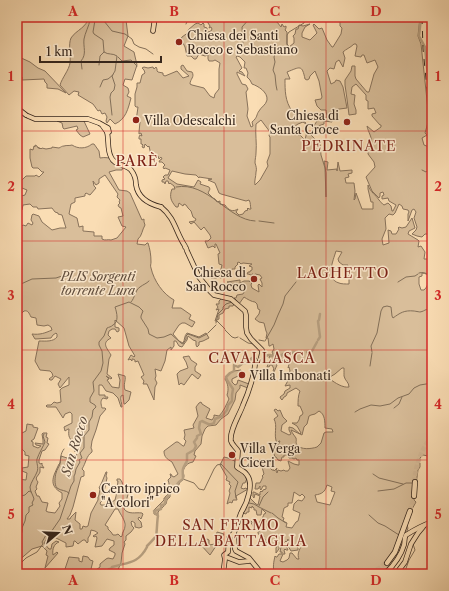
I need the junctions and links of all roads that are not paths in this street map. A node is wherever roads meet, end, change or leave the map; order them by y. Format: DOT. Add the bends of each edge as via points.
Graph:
graph roads {
  1 [pos="155,17"];
  2 [pos="153,31"];
  3 [pos="17,108"];
  4 [pos="415,482"];
  5 [pos="413,496"];
  6 [pos="409,511"];
  7 [pos="432,522"];
  8 [pos="418,529"];
  9 [pos="234,535"];
  10 [pos="396,549"];
  11 [pos="226,557"];
  12 [pos="390,557"];
  13 [pos="250,562"];
  14 [pos="387,563"];
  15 [pos="223,574"];
  16 [pos="262,574"];
  17 [pos="385,574"];
  18 [pos="396,574"];
  1 -- 2 [label="main road"];
  3 -- 9 [label="main road" via="34,119 84,119 97,121 102,125 107,131 112,160 133,172 140,196 162,209 174,223 199,277 214,295 231,299 246,312 247,333 262,353 257,360 231,440 238,451 237,467 247,474 251,484"];
  4 -- 5 [label="highway"];
  6 -- 10 [label="highway"];
  7 -- 8 [label="main road"];
  8 -- 17 [label="main road" via="405,536 398,557"];
  8 -- 18 [label="main road" via="406,560"];
  9 -- 11 [label="main road" via="229,538"];
  9 -- 13 [label="main road" via="235,550 248,557"];
  10 -- 12 [label="highway"];
  10 -- 14 [label="highway"];
  11 -- 13 [label="main road" via="238,562"];
  11 -- 15 [label="main road"];
  13 -- 16 [label="main road"];
}
